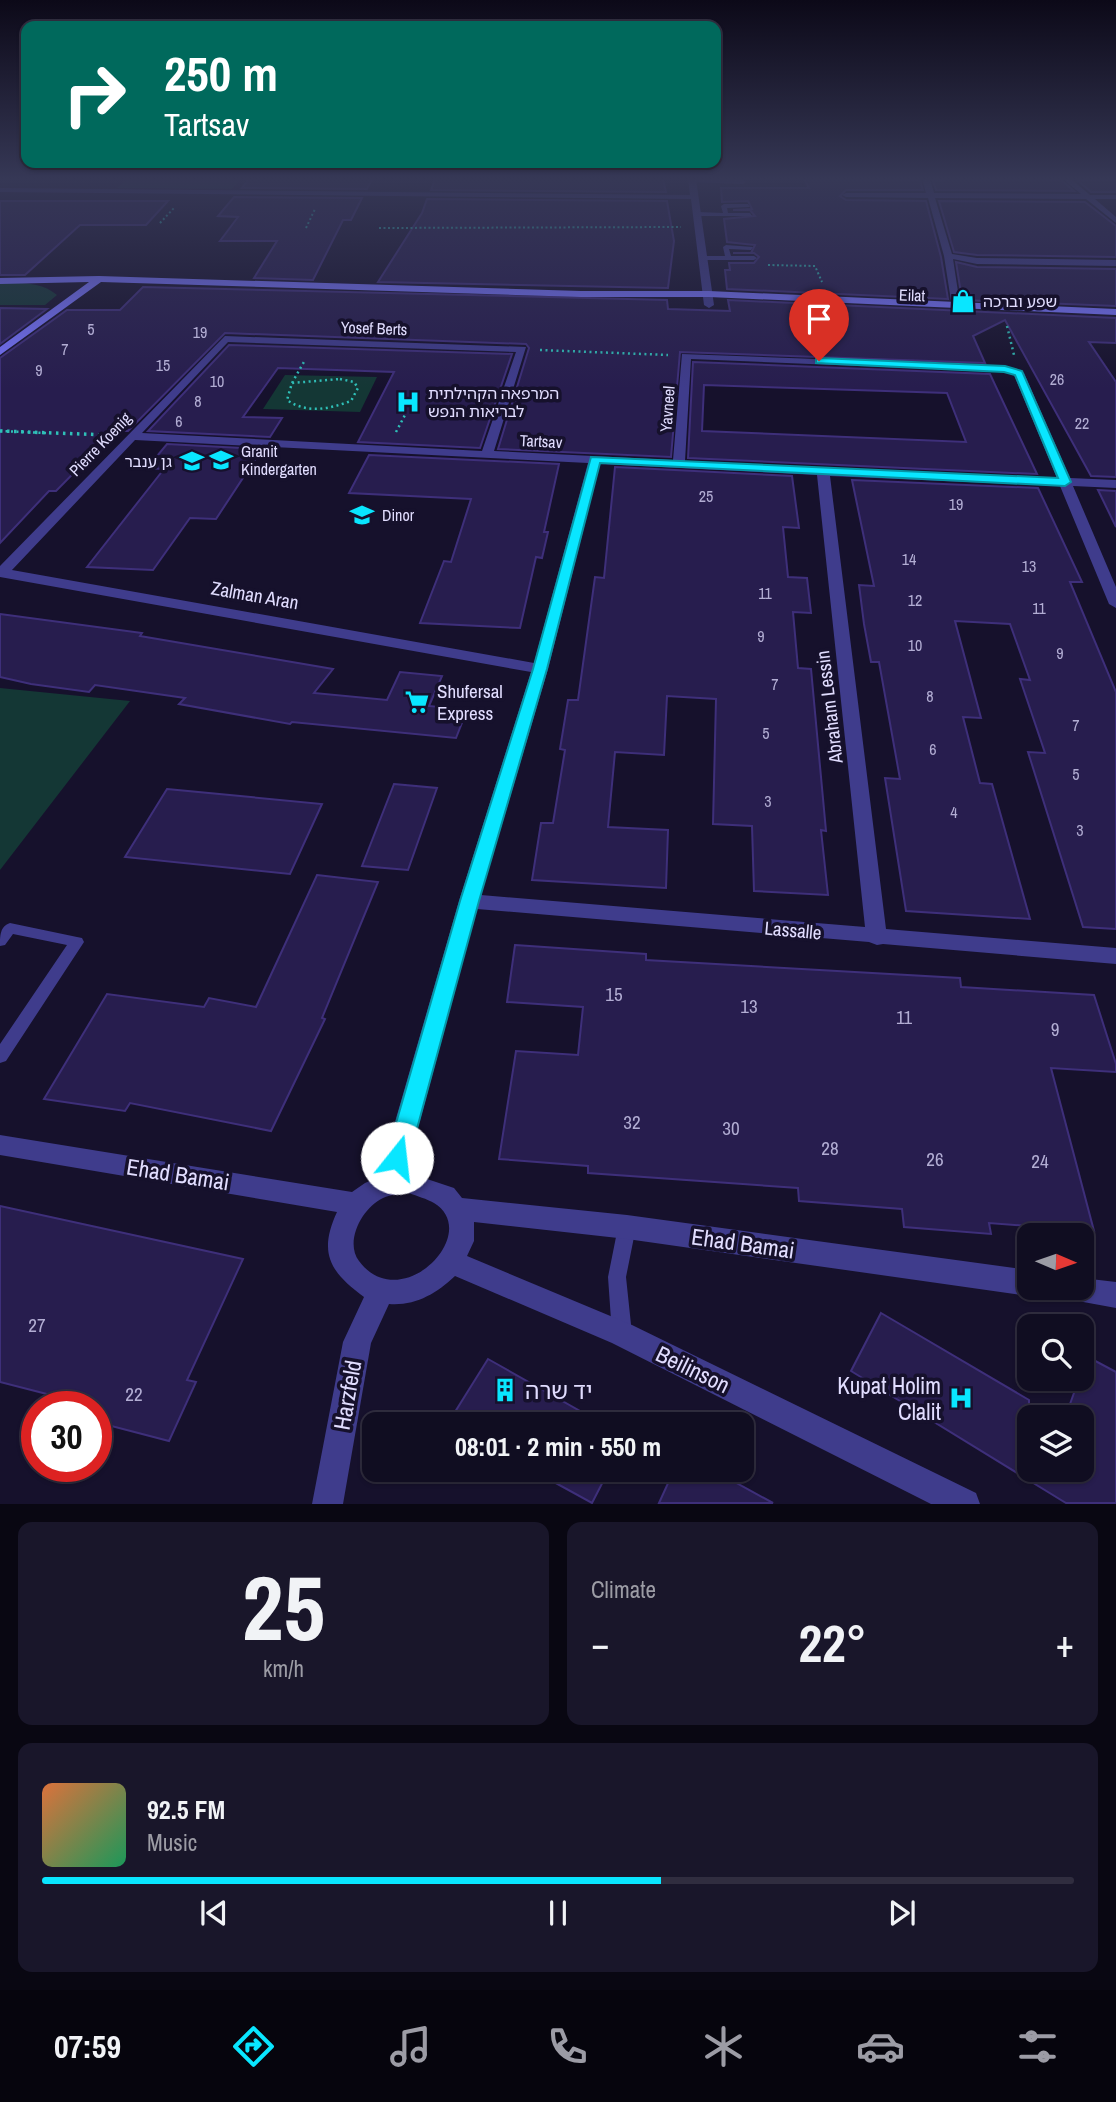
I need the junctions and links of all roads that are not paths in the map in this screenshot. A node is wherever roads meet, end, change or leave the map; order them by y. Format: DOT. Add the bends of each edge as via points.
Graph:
graph roads {
  1 [pos="703,249"];
  2 [pos="726,249"];
  3 [pos="946,249"];
  4 [pos="948,256"];
  5 [pos="704,258"];
  6 [pos="728,258"];
  7 [pos="754,258"];
  8 [pos="1116,263"];
  9 [pos="0,274"];
  10 [pos="99,279"];
  11 [pos="0,281"];
  12 [pos="47,281"];
  13 [pos="80,296"];
  14 [pos="709,299"];
  15 [pos="955,304"];
  16 [pos="933,311"];
  17 [pos="1116,312"];
  18 [pos="1116,319"];
  19 [pos="225,339"];
  20 [pos="0,352"];
  21 [pos="132,436"];
  22 [pos="487,454"];
  23 [pos="595,460"];
  24 [pos="679,464"];
  25 [pos="823,472"];
  26 [pos="1065,482"];
  27 [pos="1116,484"];
  28 [pos="1,573"];
  29 [pos="1116,604"];
  30 [pos="541,666"];
  31 [pos="469,901"];
  32 [pos="877,938"];
  33 [pos="0,942"];
  34 [pos="1116,956"];
  35 [pos="0,1057"];
  36 [pos="0,1145"];
  37 [pos="390,1184"];
  38 [pos="356,1204"];
  39 [pos="457,1209"];
  40 [pos="627,1227"];
  41 [pos="453,1263"];
  42 [pos="1017,1281"];
  43 [pos="381,1291"];
  44 [pos="1094,1292"];
  45 [pos="1116,1295"];
  46 [pos="622,1334"];
  47 [pos="327,1503"];
  48 [pos="965,1503"];
  1 -- 5 [label="street"];
  2 -- 6 [label="lane"];
  3 -- 4 [label="street"];
  4 -- 8 [label="street" via="977,261"];
  4 -- 15 [label="street"];
  5 -- 6 [label="lane"];
  5 -- 14 [label="street"];
  6 -- 7 [label="lane"];
  9 -- 10 [label="street, Eilat"];
  10 -- 12 [label="street, Eilat"];
  10 -- 13 [label="street"];
  10 -- 14 [label="street, Eilat"];
  11 -- 12 [label="street, Eilat"];
  12 -- 13 [label="street"];
  13 -- 20 [label="street"];
  14 -- 15 [label="street, Eilat" via="849,297"];
  14 -- 16 [label="street, Eilat"];
  15 -- 16 [label="street"];
  15 -- 17 [label="street, Eilat"];
  16 -- 18 [label="street, Eilat"];
  19 -- 21 [label="street, Pierre Koenig"];
  19 -- 22 [label="street, Yosef Berts" via="522,349"];
  21 -- 22 [label="street, Tartsav"];
  21 -- 28 [label="street, Pierre Koenig"];
  22 -- 23 [label="street, Tartsav"];
  23 -- 24 [label="street, Tartsav"];
  23 -- 30 [label="street"];
  24 -- 25 [label="street, Tartsav"];
  24 -- 26 [label="street, Yavneel" via="686,356 1005,369 1019,373"];
  25 -- 26 [label="street, Tartsav"];
  25 -- 32 [label="street, Abraham Lessin"];
  26 -- 27 [label="street, Tartsav"];
  26 -- 29 [label="street"];
  28 -- 30 [label="street, Zalman Aran"];
  30 -- 31 [label="street"];
  31 -- 32 [label="street, Lassalle"];
  31 -- 37 [label="street"];
  32 -- 34 [label="street, Lassalle"];
  33 -- 35 [label="lane" via="10,929 77,942"];
  36 -- 38 [label="street, Ehad Bamai"];
  37 -- 38 [label="street"];
  37 -- 39 [label="street" via="429,1186 446,1195"];
  38 -- 43 [label="street" via="346,1220 341,1255 363,1283"];
  39 -- 40 [label="street, Ehad Bamai"];
  39 -- 41 [label="street" via="463,1226"];
  40 -- 42 [label="street, Ehad Bamai"];
  40 -- 46 [label="lane" via="617,1277"];
  41 -- 43 [label="street" via="421,1287 401,1293"];
  41 -- 46 [label="street, Beilinson"];
  43 -- 47 [label="street, Harzfeld" via="357,1342"];
  44 -- 45 [label="street"];
  46 -- 48 [label="street, Beilinson"];
}
